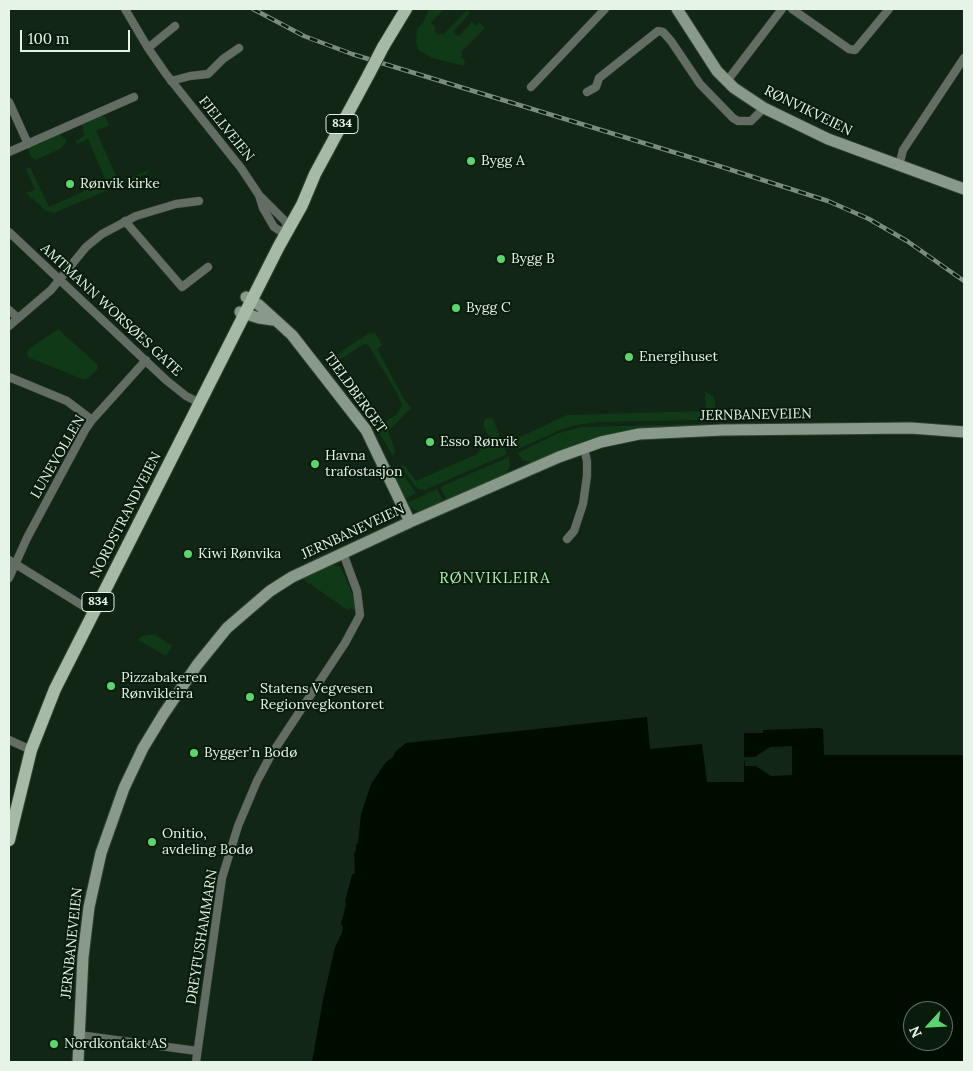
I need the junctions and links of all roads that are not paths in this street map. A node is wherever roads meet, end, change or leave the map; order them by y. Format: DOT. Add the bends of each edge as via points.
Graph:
graph roads {
  1 [pos="125,9"];
  2 [pos="404,9"];
  3 [pos="605,9"];
  4 [pos="676,9"];
  5 [pos="782,9"];
  6 [pos="792,9"];
  7 [pos="889,9"];
  8 [pos="175,26"];
  9 [pos="148,48"];
  10 [pos="239,48"];
  11 [pos="964,58"];
  12 [pos="171,81"];
  13 [pos="727,81"];
  14 [pos="531,87"];
  15 [pos="587,92"];
  16 [pos="134,97"];
  17 [pos="9,102"];
  18 [pos="764,108"];
  19 [pos="28,144"];
  20 [pos="9,152"];
  21 [pos="899,166"];
  22 [pos="964,189"];
  23 [pos="259,195"];
  24 [pos="199,201"];
  25 [pos="125,221"];
  26 [pos="284,227"];
  27 [pos="9,232"];
  28 [pos="208,267"];
  29 [pos="60,280"];
  30 [pos="250,299"];
  31 [pos="9,310"];
  32 [pos="243,313"];
  33 [pos="18,318"];
  34 [pos="273,320"];
  35 [pos="9,326"];
  36 [pos="146,360"];
  37 [pos="9,377"];
  38 [pos="200,403"];
  39 [pos="92,420"];
  40 [pos="964,432"];
  41 [pos="584,448"];
  42 [pos="410,522"];
  43 [pos="567,539"];
  44 [pos="342,553"];
  45 [pos="12,562"];
  46 [pos="9,578"];
  47 [pos="93,612"];
  48 [pos="9,740"];
  49 [pos="31,750"];
  50 [pos="9,840"];
  51 [pos="79,1035"];
  52 [pos="198,1051"];
  53 [pos="78,1062"];
  54 [pos="196,1062"];
  1 -- 9 [label="street, FJELLVEIEN"];
  2 -- 26 [label="main road, NORDSTRANDVEIEN / 834, bridge"];
  3 -- 14 [label="street"];
  4 -- 13 [label="street, RØNVIKVEIEN" via="710,62"];
  5 -- 13 [label="street"];
  6 -- 7 [label="street" via="855,50"];
  8 -- 9 [label="street"];
  9 -- 12 [label="street, FJELLVEIEN"];
  10 -- 12 [label="street, FJELLVEIEN" via="223,58 208,74"];
  11 -- 21 [label="street" via="903,150"];
  12 -- 23 [label="street, FJELLVEIEN"];
  13 -- 18 [label="street, RØNVIKVEIEN"];
  15 -- 18 [label="street" via="596,87 599,78 658,31 671,41 700,84 733,118 751,121"];
  16 -- 19 [label="street"];
  17 -- 19 [label="street"];
  18 -- 21 [label="street, RØNVIKVEIEN" via="828,139"];
  19 -- 20 [label="street"];
  21 -- 22 [label="street, RØNVIKVEIEN"];
  23 -- 26 [label="street, FJELLVEIEN"];
  23 -- 26 [label="street, FJELLVEIEN" via="262,208 274,227"];
  24 -- 25 [label="street"];
  25 -- 28 [label="street" via="182,287"];
  25 -- 29 [label="street" via="86,247"];
  26 -- 30 [label="main road, NORDSTRANDVEIEN / 834"];
  27 -- 29 [label="street, AMTMANN WORSØES GATE"];
  29 -- 33 [label="street"];
  29 -- 36 [label="street, AMTMANN WORSØES GATE"];
  30 -- 32 [label="main road, NORDSTRANDVEIEN / 834"];
  30 -- 34 [label="street, TJELDBERGET"];
  31 -- 33 [label="street"];
  32 -- 34 [label="street, TJELDBERGET"];
  32 -- 38 [label="main road, NORDSTRANDVEIEN / 834"];
  33 -- 35 [label="street"];
  34 -- 42 [label="street, TJELDBERGET" via="300,344 366,430"];
  36 -- 38 [label="street, AMTMANN WORSØES GATE" via="186,396"];
  36 -- 39 [label="street, LUNEVOLLEN"];
  37 -- 39 [label="street" via="67,401"];
  38 -- 47 [label="main road, NORDSTRANDVEIEN / 834"];
  39 -- 45 [label="street, LUNEVOLLEN"];
  40 -- 41 [label="street, JERNBANEVEIEN" via="911,428 675,432 640,434"];
  41 -- 42 [label="street, JERNBANEVEIEN"];
  41 -- 43 [label="street" via="587,476 583,504 574,531"];
  42 -- 44 [label="street, JERNBANEVEIEN"];
  44 -- 51 [label="street, JERNBANEVEIEN" via="270,591 227,628 180,689 144,748 112,818 92,890 83,957"];
  44 -- 52 [label="street, DREYFUSHAMMARN" via="357,592 360,615 271,755 238,826 222,878"];
  45 -- 46 [label="street, LUNEVOLLEN"];
  45 -- 47 [label="street"];
  47 -- 49 [label="main road, NORDSTRANDVEIEN / 834" via="55,689"];
  48 -- 49 [label="street"];
  49 -- 50 [label="main road, NORDSTRANDVEIEN / 834"];
  51 -- 52 [label="street"];
  51 -- 53 [label="street, JERNBANEVEIEN"];
  52 -- 54 [label="street, DREYFUSHAMMARN"];
}
